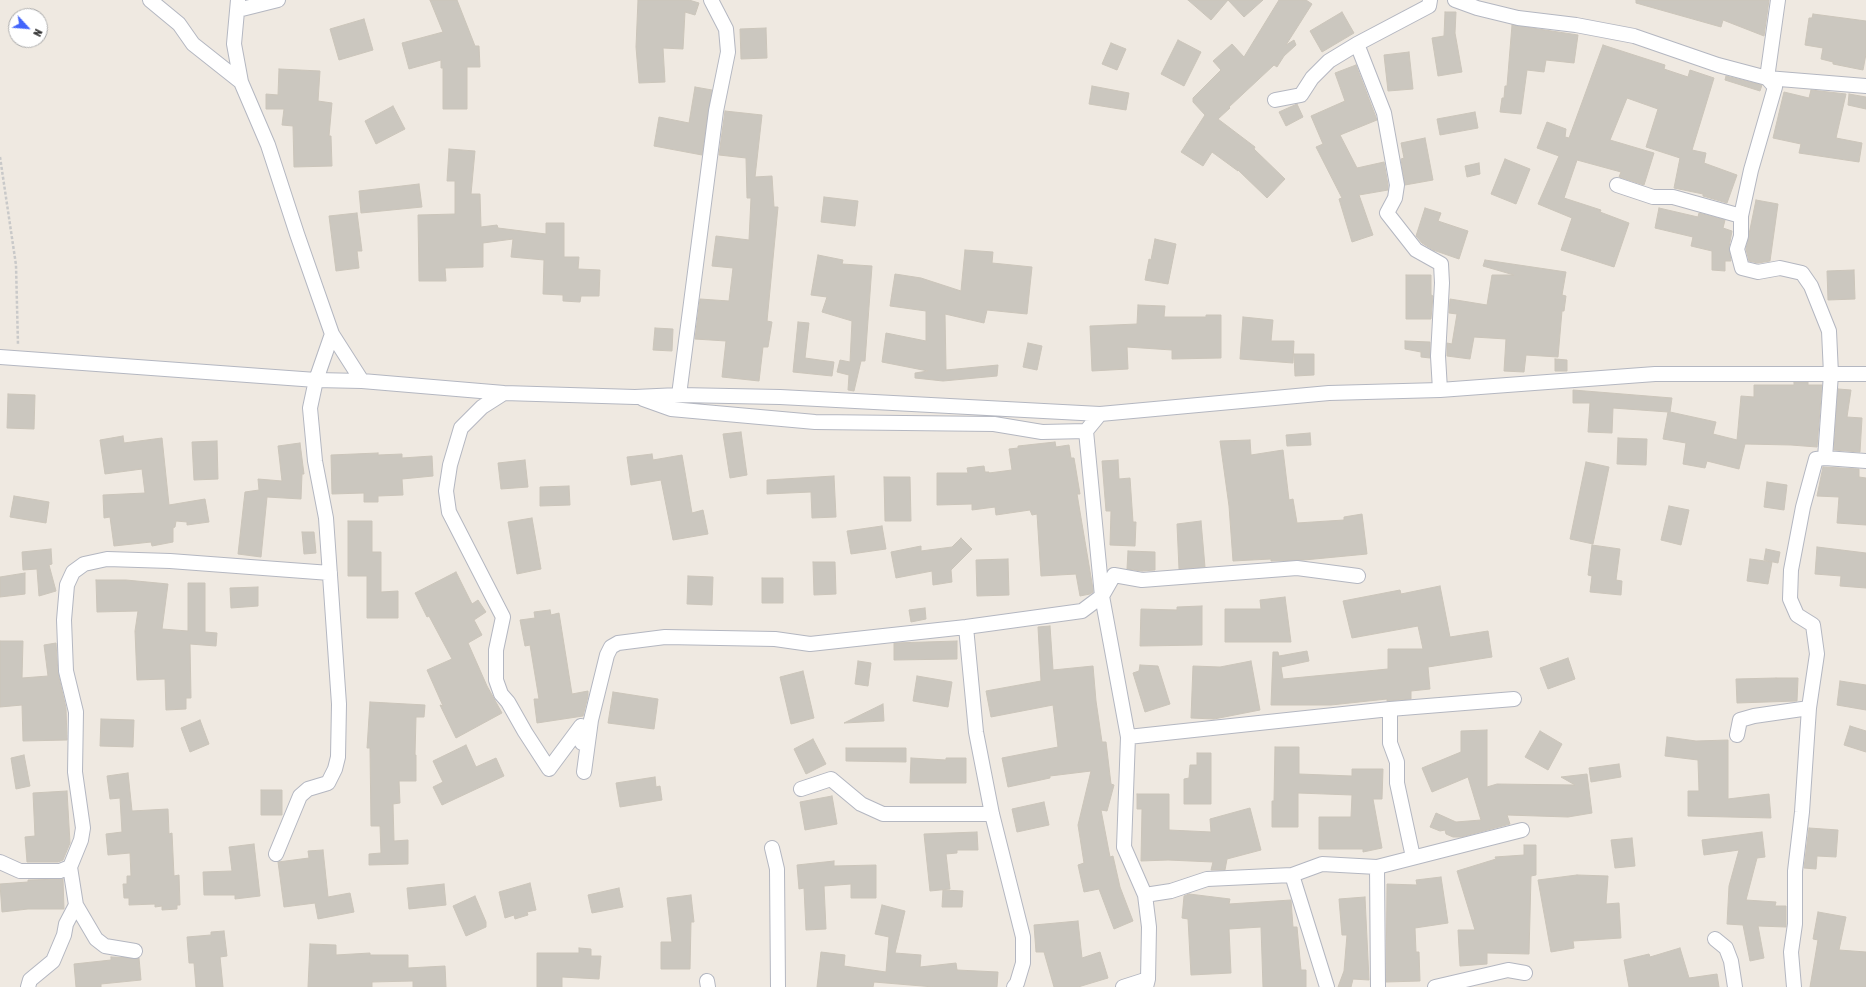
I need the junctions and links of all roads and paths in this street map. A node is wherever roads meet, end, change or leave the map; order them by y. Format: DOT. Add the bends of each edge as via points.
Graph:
graph roads {
  1 [pos="150,0"];
  2 [pos="278,0"];
  3 [pos="711,0"];
  4 [pos="1430,0"];
  5 [pos="1455,0"];
  6 [pos="1778,0"];
  7 [pos="238,5"];
  8 [pos="1357,44"];
  9 [pos="1767,78"];
  10 [pos="241,82"];
  11 [pos="1866,86"];
  12 [pos="1275,100"];
  13 [pos="0,157"];
  14 [pos="1617,185"];
  15 [pos="1741,216"];
  16 [pos="332,334"];
  17 [pos="0,357"];
  18 [pos="19,358"];
  19 [pos="1831,374"];
  20 [pos="1866,374"];
  21 [pos="316,380"];
  22 [pos="362,381"];
  23 [pos="1440,390"];
  24 [pos="504,393"];
  25 [pos="679,395"];
  26 [pos="635,397"];
  27 [pos="1100,414"];
  28 [pos="1086,431"];
  29 [pos="1826,458"];
  30 [pos="1866,461"];
  31 [pos="330,573"];
  32 [pos="1358,576"];
  33 [pos="1102,596"];
  34 [pos="966,627"];
  35 [pos="1514,699"];
  36 [pos="1809,708"];
  37 [pos="1390,709"];
  38 [pos="1737,735"];
  39 [pos="1128,737"];
  40 [pos="801,789"];
  41 [pos="992,814"];
  42 [pos="1522,830"];
  43 [pos="772,848"];
  44 [pos="276,854"];
  45 [pos="1413,857"];
  46 [pos="0,862"];
  47 [pos="70,867"];
  48 [pos="1378,867"];
  49 [pos="1292,875"];
  50 [pos="1145,895"];
  51 [pos="76,905"];
  52 [pos="66,924"];
  53 [pos="90,930"];
  54 [pos="1715,939"];
  55 [pos="135,952"];
  56 [pos="1525,973"];
  57 [pos="1147,983"];
  58 [pos="1017,986"];
  59 [pos="28,987"];
  60 [pos="778,987"];
  61 [pos="1123,987"];
  62 [pos="1327,987"];
  63 [pos="1378,987"];
  64 [pos="1435,987"];
  65 [pos="1735,987"];
  66 [pos="1794,987"];
  1 -- 10 [label="street" via="179,24 193,44"];
  2 -- 7 [label="street"];
  3 -- 25 [label="street" via="726,29 728,52 716,111"];
  4 -- 8 [label="street" via="1429,6"];
  5 -- 9 [label="street" via="1518,18 1634,36 1718,65"];
  6 -- 9 [label="street"];
  7 -- 10 [label="street" via="234,44"];
  8 -- 12 [label="street" via="1329,61 1312,78 1301,95"];
  8 -- 23 [label="street" via="1384,113 1397,185 1395,198 1386,213 1416,250 1440,264"];
  9 -- 11 [label="street"];
  9 -- 15 [label="street" via="1775,87 1751,170"];
  10 -- 16 [label="street" via="268,145"];
  13 -- 18 [label="path" via="16,265"];
  14 -- 15 [label="street" via="1653,197 1673,197"];
  15 -- 19 [label="street" via="1738,249 1742,268 1758,272 1780,268 1802,273 1812,286 1829,331"];
  16 -- 21 [label="street"];
  16 -- 22 [label="street"];
  17 -- 18 [label="street"];
  18 -- 21 [label="street"];
  19 -- 20 [label="street"];
  19 -- 23 [label="street" via="1655,374"];
  19 -- 29 [label="street"];
  21 -- 22 [label="street"];
  21 -- 31 [label="street" via="310,408 315,461 326,518"];
  22 -- 24 [label="street"];
  23 -- 27 [label="street" via="1329,393"];
  24 -- 26 [label="street"];
  24 -- 34 [label="street" via="482,407 461,428 450,465 446,491 449,512 503,617 496,650 496,680 501,694 549,769 581,726 584,772 591,720 607,654 611,647 618,643 665,637 775,639 810,644"];
  25 -- 26 [label="street"];
  25 -- 27 [label="street" via="780,397"];
  26 -- 28 [label="street" via="671,409 815,422 994,424 1042,432"];
  27 -- 28 [label="street"];
  28 -- 33 [label="street"];
  29 -- 30 [label="street"];
  29 -- 36 [label="street" via="1816,459 1791,570 1790,599 1797,615 1814,625 1817,654"];
  31 -- 44 [label="street" via="338,704 338,757 328,783 308,789 300,796"];
  31 -- 47 [label="street" via="107,559 84,564 73,572 67,585 64,627 66,671 76,712 75,772 83,828 79,847"];
  32 -- 33 [label="street" via="1297,568 1142,580 1114,575"];
  33 -- 34 [label="street" via="1082,612"];
  33 -- 39 [label="street"];
  34 -- 41 [label="street" via="976,732"];
  35 -- 37 [label="street"];
  36 -- 38 [label="street" via="1740,720"];
  36 -- 66 [label="street" via="1795,871 1795,924 1791,952"];
  37 -- 39 [label="street"];
  37 -- 45 [label="street" via="1390,744 1396,762 1397,783"];
  39 -- 50 [label="street" via="1124,848"];
  40 -- 41 [label="street" via="831,779 861,804 883,814"];
  41 -- 58 [label="street" via="1022,937 1023,963"];
  42 -- 45 [label="street"];
  43 -- 60 [label="street" via="777,869"];
  45 -- 48 [label="street"];
  46 -- 47 [label="street" via="20,871 60,871"];
  47 -- 51 [label="street"];
  48 -- 49 [label="street" via="1322,864"];
  48 -- 63 [label="street"];
  49 -- 50 [label="street" via="1207,878 1171,891"];
  49 -- 62 [label="street"];
  50 -- 57 [label="street" via="1149,927"];
  51 -- 52 [label="street"];
  51 -- 53 [label="street"];
  52 -- 53 [label="street"];
  52 -- 59 [label="street" via="64,935 52,961 30,980"];
  53 -- 55 [label="street" via="105,946"];
  54 -- 65 [label="street" via="1726,948"];
  56 -- 64 [label="street" via="1508,970"];
  57 -- 61 [label="street"];
}
